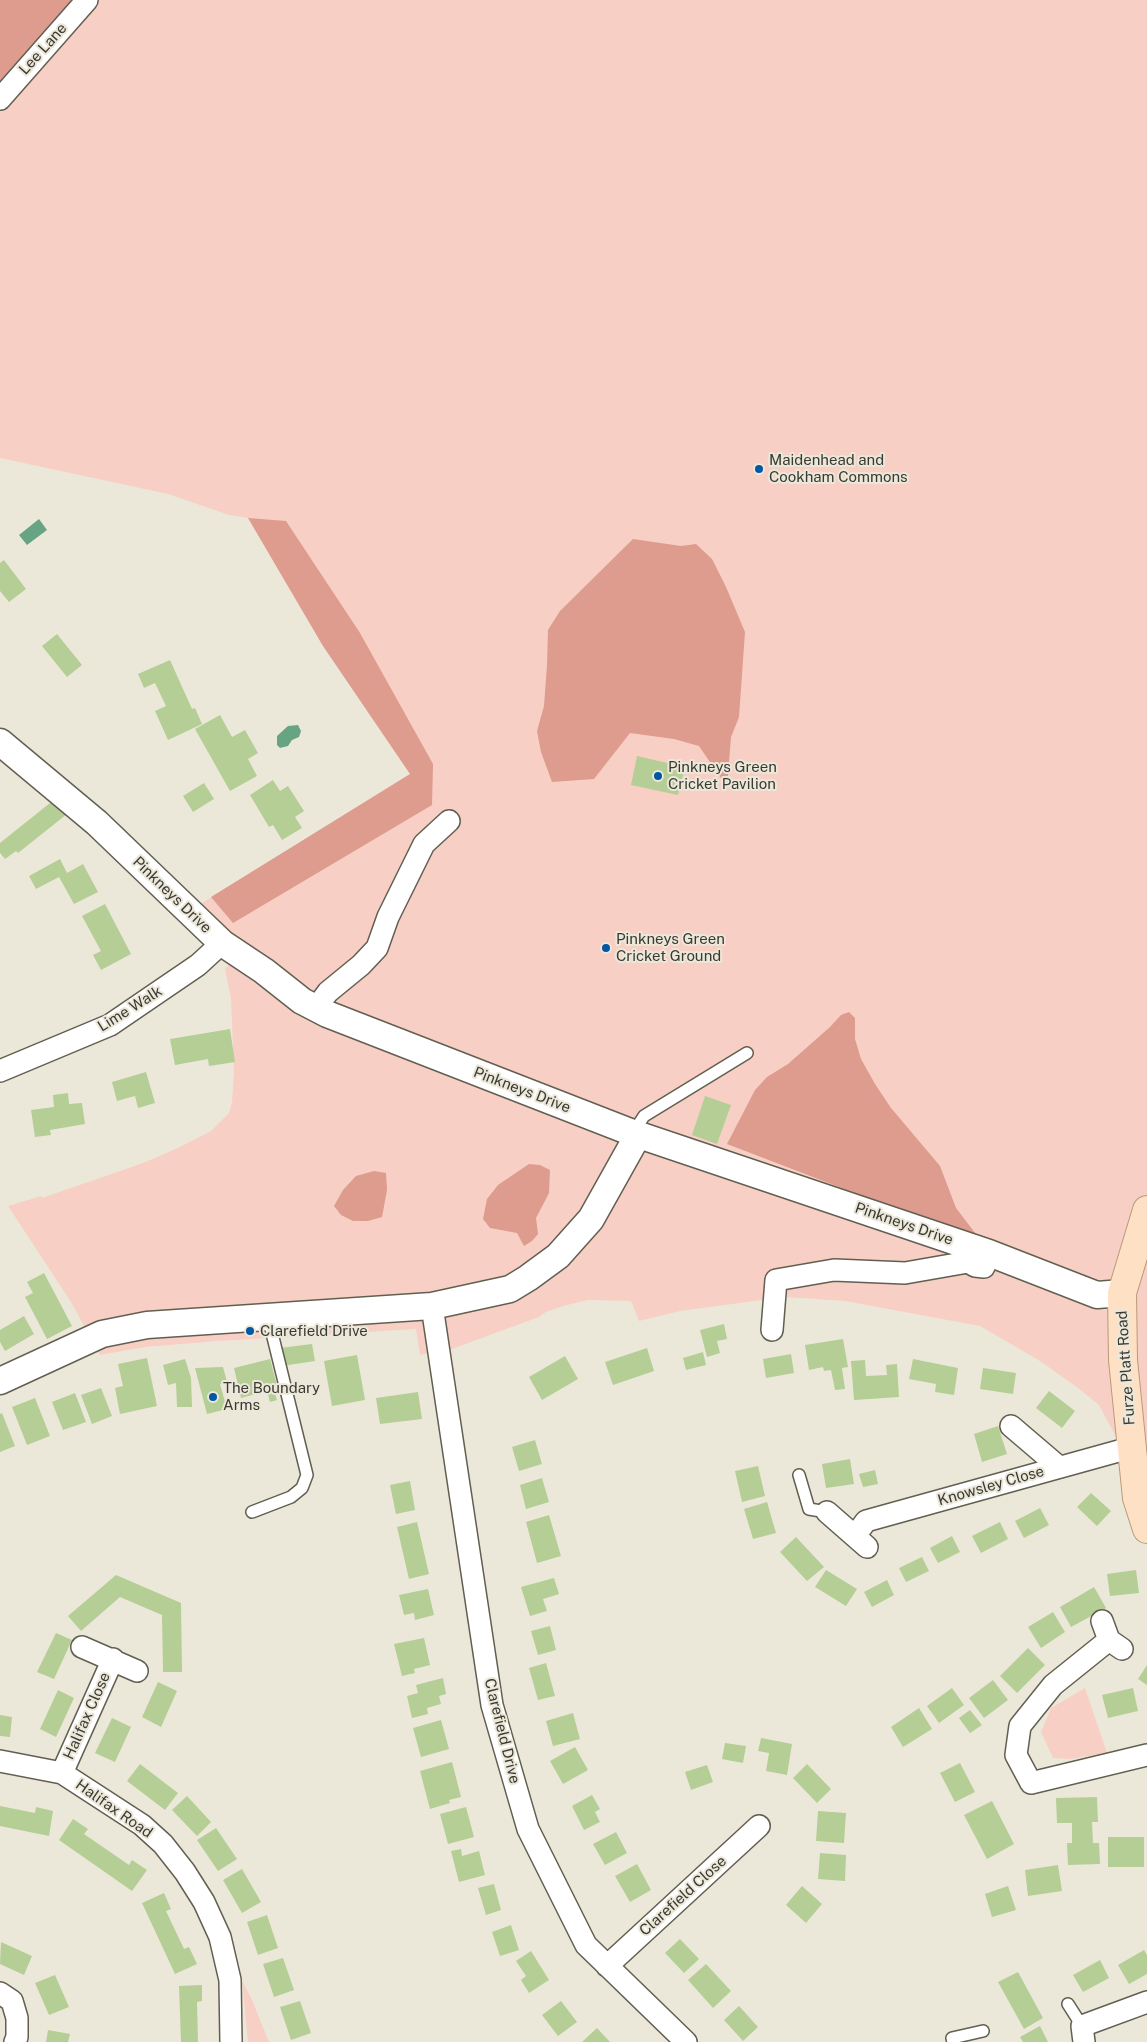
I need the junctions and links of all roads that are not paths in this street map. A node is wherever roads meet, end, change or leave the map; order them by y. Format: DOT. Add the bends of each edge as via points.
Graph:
graph roads {
  1 [pos="87,0"];
  2 [pos="0,99"];
  3 [pos="0,742"];
  4 [pos="449,821"];
  5 [pos="222,943"];
  6 [pos="316,1008"];
  7 [pos="747,1052"];
  8 [pos="0,1071"];
  9 [pos="636,1134"];
  10 [pos="1147,1210"];
  11 [pos="989,1253"];
  12 [pos="1122,1293"];
  13 [pos="432,1306"];
  14 [pos="268,1317"];
  15 [pos="772,1330"];
  16 [pos="0,1381"];
  17 [pos="1012,1426"];
  18 [pos="1133,1447"];
  19 [pos="1059,1467"];
  20 [pos="799,1475"];
  21 [pos="252,1512"];
  22 [pos="827,1512"];
  23 [pos="1147,1529"];
  24 [pos="1111,1637"];
  25 [pos="82,1647"];
  26 [pos="112,1659"];
  27 [pos="137,1671"];
  28 [pos="1147,1754"];
  29 [pos="0,1761"];
  30 [pos="62,1773"];
  31 [pos="759,1826"];
  32 [pos="607,1966"];
  33 [pos="0,1993"];
  34 [pos="1147,2002"];
  35 [pos="1068,2004"];
  36 [pos="984,2031"];
  37 [pos="1083,2034"];
  38 [pos="15,2042"];
  39 [pos="231,2042"];
  40 [pos="686,2042"];
  41 [pos="953,2042"];
  1 -- 2 [label="street, Lee Lane"];
  3 -- 5 [label="street, Pinkneys Drive" via="97,823"];
  4 -- 6 [label="street" via="424,844 388,917 377,948 328,992"];
  5 -- 6 [label="street, Pinkneys Drive"];
  5 -- 8 [label="street, Lime Walk" via="198,965 110,1025"];
  6 -- 9 [label="street, Pinkneys Drive"];
  7 -- 9 [label="lane" via="644,1116"];
  9 -- 11 [label="street, Pinkneys Drive"];
  9 -- 13 [label="street" via="591,1219 558,1256 510,1289"];
  10 -- 12 [label="main road, Furze Platt Road"];
  11 -- 12 [label="street, Pinkneys Drive" via="1097,1295"];
  11 -- 15 [label="street" via="984,1267 968,1262 905,1273 834,1270 776,1280"];
  12 -- 18 [label="main road, Furze Platt Road" via="1123,1360"];
  13 -- 14 [label="street"];
  13 -- 32 [label="street, Clarefield Drive" via="492,1705 528,1829 586,1945"];
  14 -- 16 [label="street" via="147,1325 102,1334"];
  14 -- 21 [label="lane" via="307,1475 302,1488 292,1497"];
  17 -- 19 [label="street"];
  18 -- 19 [label="street, Knowsley Close"];
  18 -- 23 [label="main road, Furze Platt Road" via="1137,1498"];
  19 -- 22 [label="street, Knowsley Close" via="866,1521 861,1542"];
  20 -- 22 [label="lane" via="809,1509"];
  24 -- 28 [label="street" via="1053,1685 1020,1726 1016,1755 1031,1783"];
  25 -- 26 [label="street, Halifax Close"];
  26 -- 27 [label="street, Halifax Close"];
  26 -- 30 [label="street, Halifax Close"];
  29 -- 30 [label="street, Halifax Road"];
  30 -- 39 [label="street, Halifax Road" via="142,1825 163,1844 204,1902 220,1937 230,1980"];
  31 -- 32 [label="street, Clarefield Close"];
  32 -- 40 [label="street, Clarefield Drive"];
  33 -- 38 [label="street" via="12,2001 17,2018"];
  34 -- 37 [label="street"];
  35 -- 37 [label="lane"];
  36 -- 41 [label="lane" via="952,2038"];
}
